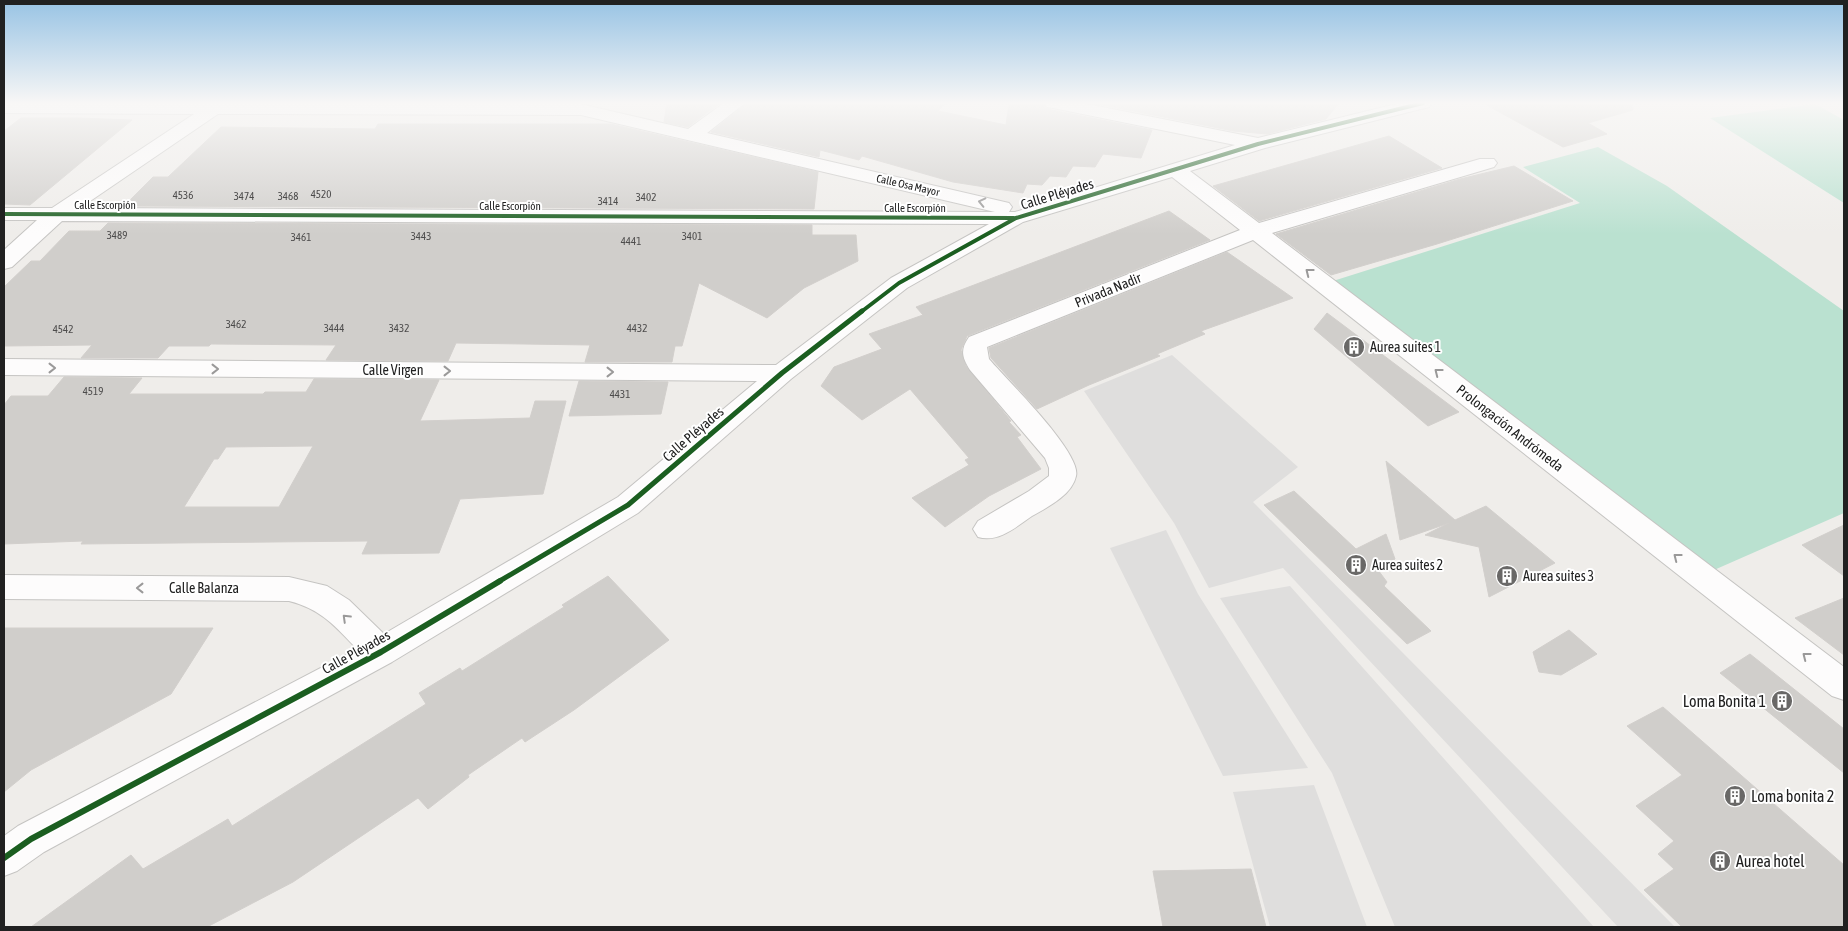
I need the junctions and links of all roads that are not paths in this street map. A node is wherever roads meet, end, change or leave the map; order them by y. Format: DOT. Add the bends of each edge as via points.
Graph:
graph roads {
  1 [pos="158,146"];
  2 [pos="734,146"];
  3 [pos="1250,146"];
  4 [pos="1487,162"];
  5 [pos="1176,170"];
  6 [pos="4,214"];
  7 [pos="57,214"];
  8 [pos="1023,216"];
  9 [pos="1256,231"];
  10 [pos="4,262"];
  11 [pos="4,368"];
  12 [pos="782,373"];
  13 [pos="988,529"];
  14 [pos="4,587"];
  15 [pos="381,652"];
  16 [pos="1844,686"];
  17 [pos="4,858"];
  1 -- 7 [label="street"];
  8 -- 2 [label="street, Calle Osa Mayor, one-way"];
  3 -- 5 [label="street, Calle Pléyades"];
  4 -- 9 [label="street, Privada Nadir"];
  5 -- 8 [label="street, Calle Pléyades"];
  5 -- 9 [label="street, Prolongación Andrómeda"];
  6 -- 7 [label="street, Calle Escorpión"];
  7 -- 8 [label="street, Calle Escorpión"];
  7 -- 10 [label="street"];
  8 -- 12 [label="street, Calle Pléyades" via="899,282"];
  9 -- 13 [label="street, Privada Nadir" via="974,346 979,364 1055,451 1064,470 1058,484"];
  16 -- 9 [label="street, Prolongación Andrómeda, one-way"];
  11 -- 12 [label="street, Calle Virgen, one-way"];
  12 -- 15 [label="street, Calle Pléyades" via="628,505"];
  15 -- 14 [label="street, Calle Balanza, one-way" via="330,604 316,595 289,589"];
  15 -- 17 [label="street, Calle Pléyades" via="31,839"];
}
